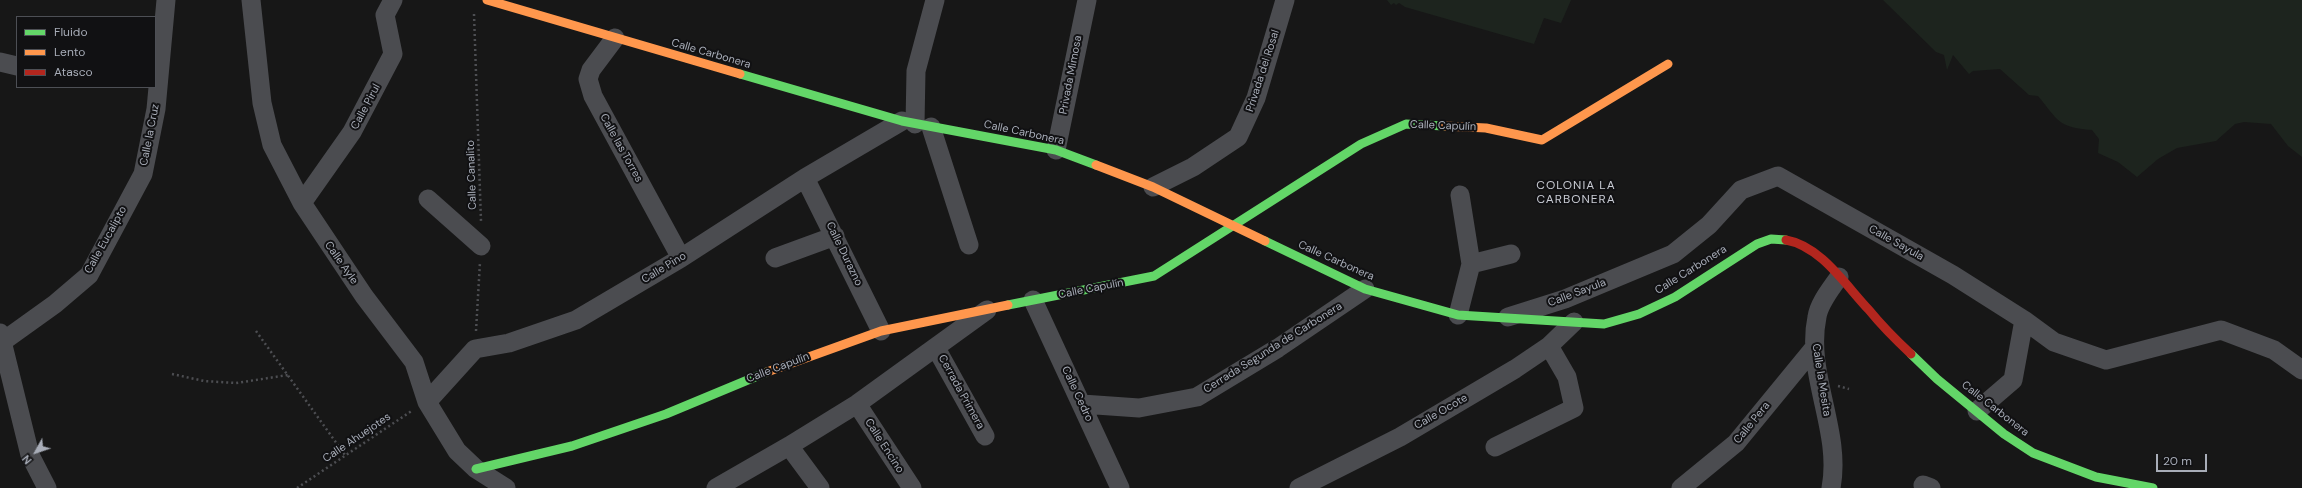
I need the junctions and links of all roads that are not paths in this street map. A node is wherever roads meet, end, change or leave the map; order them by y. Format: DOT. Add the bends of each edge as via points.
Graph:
graph roads {
  1 [pos="166,0"];
  2 [pos="251,0"];
  3 [pos="392,0"];
  4 [pos="487,0"];
  5 [pos="935,0"];
  6 [pos="1086,0"];
  7 [pos="1285,0"];
  8 [pos="615,38"];
  9 [pos="0,62"];
  10 [pos="1668,64"];
  11 [pos="16,66"];
  12 [pos="916,124"];
  13 [pos="1056,150"];
  14 [pos="143,174"];
  15 [pos="805,178"];
  16 [pos="1152,188"];
  17 [pos="1460,195"];
  18 [pos="428,199"];
  19 [pos="302,203"];
  20 [pos="1232,226"];
  21 [pos="835,236"];
  22 [pos="969,245"];
  23 [pos="481,246"];
  24 [pos="1511,254"];
  25 [pos="681,258"];
  26 [pos="775,258"];
  27 [pos="1471,264"];
  28 [pos="1839,277"];
  29 [pos="1366,289"];
  30 [pos="1032,300"];
  31 [pos="987,310"];
  32 [pos="1458,315"];
  33 [pos="1502,319"];
  34 [pos="2024,320"];
  35 [pos="1574,322"];
  36 [pos="881,331"];
  37 [pos="1,338"];
  38 [pos="1549,346"];
  39 [pos="936,348"];
  40 [pos="1814,348"];
  41 [pos="2302,370"];
  42 [pos="427,402"];
  43 [pos="857,404"];
  44 [pos="1082,404"];
  45 [pos="1977,411"];
  46 [pos="985,436"];
  47 [pos="789,446"];
  48 [pos="1495,447"];
  49 [pos="476,469"];
  50 [pos="47,488"];
  51 [pos="506,488"];
  52 [pos="716,488"];
  53 [pos="820,488"];
  54 [pos="912,488"];
  55 [pos="1120,488"];
  56 [pos="1299,488"];
  57 [pos="1681,488"];
  58 [pos="1831,488"];
  59 [pos="2153,488"];
  1 -- 14 [label="street, Calle la Cruz" via="156,109"];
  2 -- 19 [label="street, Calle Ayle" via="262,103 272,145"];
  3 -- 19 [label="street, Calle Pirul" via="385,15 393,54 352,132"];
  4 -- 8 [label="street, Calle Carbonera"];
  5 -- 12 [label="street" via="916,71"];
  6 -- 13 [label="street, Privada Mimosa"];
  7 -- 16 [label="street, Privada del Rosal" via="1256,98 1238,138 1193,167"];
  8 -- 12 [label="street, Calle Carbonera"];
  8 -- 25 [label="street, Calle las Torres" via="591,70 588,80 593,96"];
  9 -- 11 [label="street"];
  10 -- 20 [label="street, Calle Capulín" via="1542,140 1486,128 1406,124 1361,144"];
  12 -- 13 [label="street, Calle Carbonera"];
  12 -- 15 [label="street, Calle Pino"];
  12 -- 22 [label="street"];
  13 -- 16 [label="street, Calle Carbonera"];
  14 -- 37 [label="street, Calle Eucalipto" via="89,275 55,304"];
  15 -- 21 [label="street, Calle Durazno"];
  15 -- 25 [label="street, Calle Pino"];
  16 -- 20 [label="street, Calle Carbonera"];
  17 -- 27 [label="street"];
  18 -- 23 [label="street"];
  19 -- 42 [label="street, Calle Ayle" via="364,296 414,362"];
  20 -- 29 [label="street, Calle Carbonera"];
  20 -- 30 [label="street, Calle Capulín" via="1154,276"];
  21 -- 26 [label="street"];
  21 -- 36 [label="street, Calle Durazno"];
  24 -- 27 [label="street"];
  25 -- 42 [label="street, Calle Pino" via="576,320 509,344 475,349"];
  27 -- 32 [label="street"];
  28 -- 35 [label="street, Calle Carbonera" via="1807,248 1788,240 1770,239 1757,244 1675,297 1639,314 1604,324"];
  28 -- 40 [label="street, Calle la Mesita" via="1817,316"];
  28 -- 45 [label="street, Calle Carbonera" via="1910,353"];
  29 -- 32 [label="street, Calle Carbonera"];
  29 -- 44 [label="street, Cerrada Segunda de Carbonera" via="1278,348 1197,397 1139,408"];
  30 -- 31 [label="street, Calle Capulín"];
  30 -- 44 [label="street, Calle Cedro"];
  31 -- 36 [label="street, Calle Capulín"];
  31 -- 39 [label="street"];
  32 -- 33 [label="street, Calle Carbonera"];
  33 -- 34 [label="street, Calle Sayula" via="1565,299 1673,254 1709,225 1741,190 1778,176 1953,275"];
  33 -- 35 [label="street, Calle Carbonera"];
  34 -- 41 [label="street, Calle Sayula" via="2054,342 2106,360 2221,330 2274,350"];
  34 -- 45 [label="street" via="2013,380"];
  35 -- 38 [label="street, Calle Ocote"];
  36 -- 49 [label="street, Calle Capulín" via="771,370 666,414 572,446"];
  37 -- 50 [label="street" via="30,455"];
  38 -- 48 [label="street" via="1567,377 1574,408"];
  38 -- 56 [label="street, Calle Ocote" via="1400,437"];
  39 -- 43 [label="street"];
  39 -- 46 [label="street, Cerrada Primera"];
  40 -- 57 [label="street, Calle Pera" via="1736,443"];
  40 -- 58 [label="street, Calle la Mesita" via="1833,461"];
  42 -- 49 [label="street, Calle Ayle" via="457,451"];
  43 -- 47 [label="street"];
  43 -- 54 [label="street, Calle Encino"];
  44 -- 55 [label="street, Calle Cedro"];
  45 -- 59 [label="street, Calle Carbonera" via="2004,434 2033,453 2096,477"];
  47 -- 52 [label="street"];
  47 -- 53 [label="street"];
  49 -- 51 [label="street, Calle Ayle"];
}
